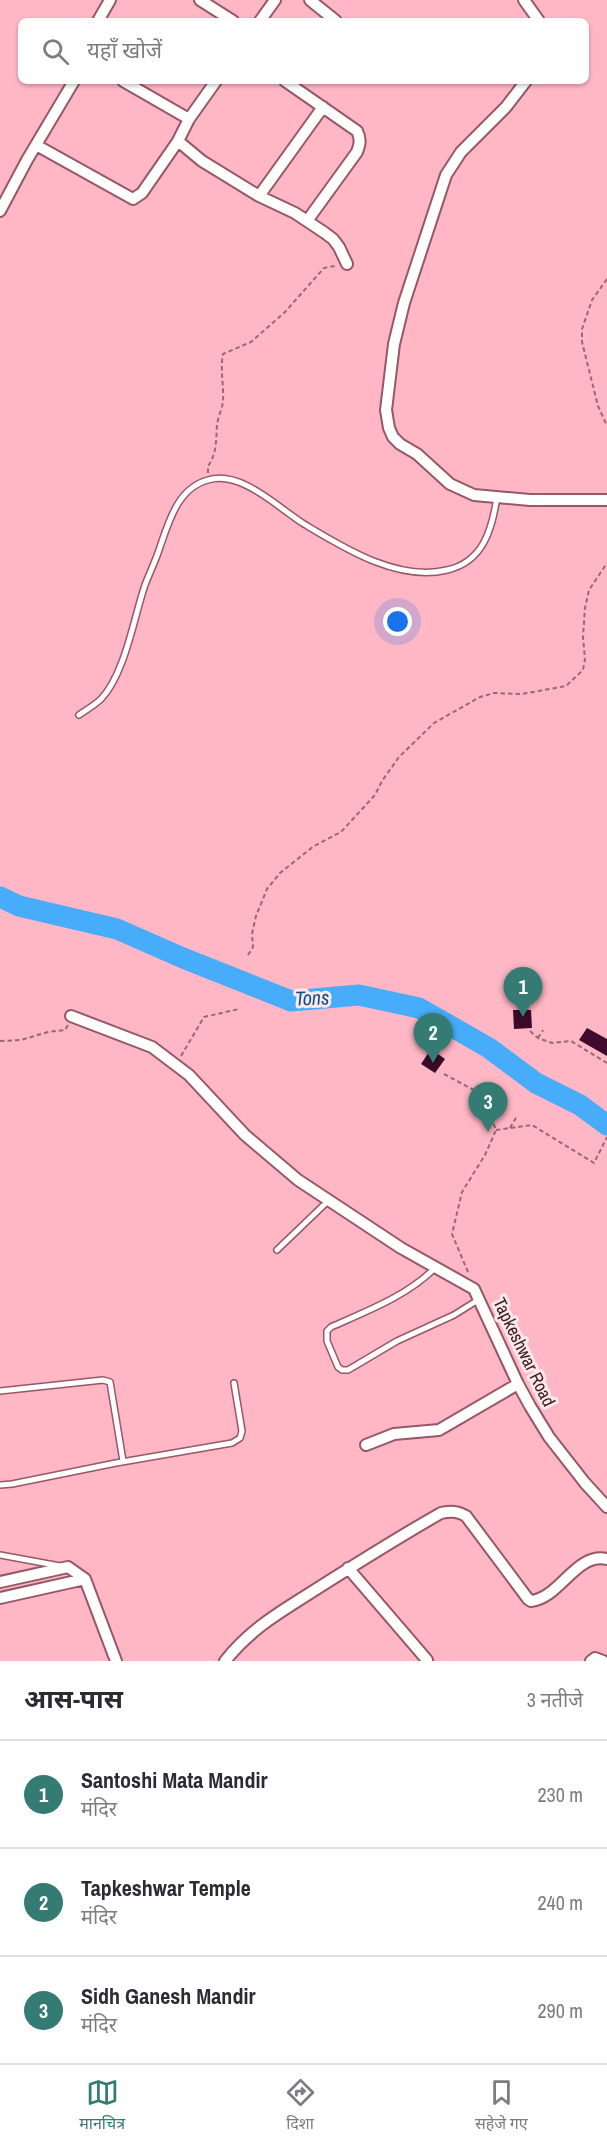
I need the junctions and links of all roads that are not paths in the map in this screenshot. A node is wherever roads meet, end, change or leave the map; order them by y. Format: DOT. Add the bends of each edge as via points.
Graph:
graph roads {
  1 [pos="110,0"];
  2 [pos="200,0"];
  3 [pos="275,0"];
  4 [pos="310,0"];
  5 [pos="524,0"];
  6 [pos="103,18"];
  7 [pos="228,18"];
  8 [pos="262,18"];
  9 [pos="332,18"];
  10 [pos="537,18"];
  11 [pos="72,84"];
  12 [pos="128,84"];
  13 [pos="214,84"];
  14 [pos="289,84"];
  15 [pos="524,84"];
  16 [pos="323,107"];
  17 [pos="189,119"];
  18 [pos="178,141"];
  19 [pos="36,145"];
  20 [pos="259,196"];
  21 [pos="0,211"];
  22 [pos="307,221"];
  23 [pos="347,264"];
  24 [pos="497,497"];
  25 [pos="607,500"];
  26 [pos="79,715"];
  27 [pos="71,1016"];
  28 [pos="328,1201"];
  29 [pos="277,1250"];
  30 [pos="435,1268"];
  31 [pos="480,1299"];
  32 [pos="234,1383"];
  33 [pos="518,1384"];
  34 [pos="0,1391"];
  35 [pos="366,1446"];
  36 [pos="123,1461"];
  37 [pos="0,1485"];
  38 [pos="607,1507"];
  39 [pos="0,1555"];
  40 [pos="607,1559"];
  41 [pos="68,1567"];
  42 [pos="348,1568"];
  43 [pos="85,1579"];
  44 [pos="0,1582"];
  45 [pos="0,1598"];
  46 [pos="427,1660"];
  47 [pos="116,1661"];
  48 [pos="225,1661"];
  49 [pos="591,1661"];
  50 [pos="603,1661"];
  1 -- 6 [label="street"];
  2 -- 7 [label="street"];
  3 -- 8 [label="street"];
  4 -- 9 [label="street"];
  5 -- 10 [label="street"];
  11 -- 19 [label="street"];
  12 -- 17 [label="street"];
  13 -- 17 [label="street"];
  14 -- 16 [label="street"];
  15 -- 24 [label="street" via="461,152 446,175 402,312 386,410 393,437 450,484 474,495"];
  16 -- 20 [label="street"];
  16 -- 22 [label="street" via="357,131 360,144"];
  17 -- 18 [label="street"];
  18 -- 19 [label="street" via="142,193 133,199"];
  18 -- 20 [label="street" via="202,161"];
  19 -- 21 [label="street"];
  20 -- 22 [label="street"];
  22 -- 23 [label="street" via="333,239"];
  24 -- 25 [label="street"];
  24 -- 26 [label="lane" via="477,555 455,568 414,573 335,542 241,482 209,479 192,487 171,515 124,657 102,698"];
  27 -- 28 [label="street, Tapkeshwar Road" via="152,1047 189,1075 245,1135"];
  28 -- 29 [label="lane"];
  28 -- 30 [label="street, Tapkeshwar Road"];
  30 -- 31 [label="street, Tapkeshwar Road" via="474,1289"];
  30 -- 31 [label="lane" via="405,1292 327,1331 338,1367 348,1370"];
  31 -- 33 [label="street, Tapkeshwar Road"];
  32 -- 36 [label="lane" via="241,1417 240,1438 232,1443"];
  33 -- 35 [label="street" via="439,1430 394,1434"];
  33 -- 38 [label="street, Tapkeshwar Road" via="549,1437"];
  34 -- 36 [label="lane" via="110,1382"];
  36 -- 37 [label="lane"];
  39 -- 41 [label="lane"];
  40 -- 42 [label="street" via="590,1560 544,1596 531,1600 466,1516 450,1511"];
  41 -- 43 [label="street"];
  41 -- 44 [label="street"];
  42 -- 46 [label="street"];
  42 -- 48 [label="street" via="251,1632"];
  43 -- 45 [label="street"];
  43 -- 47 [label="street"];
  49 -- 50 [label="street"];
}
